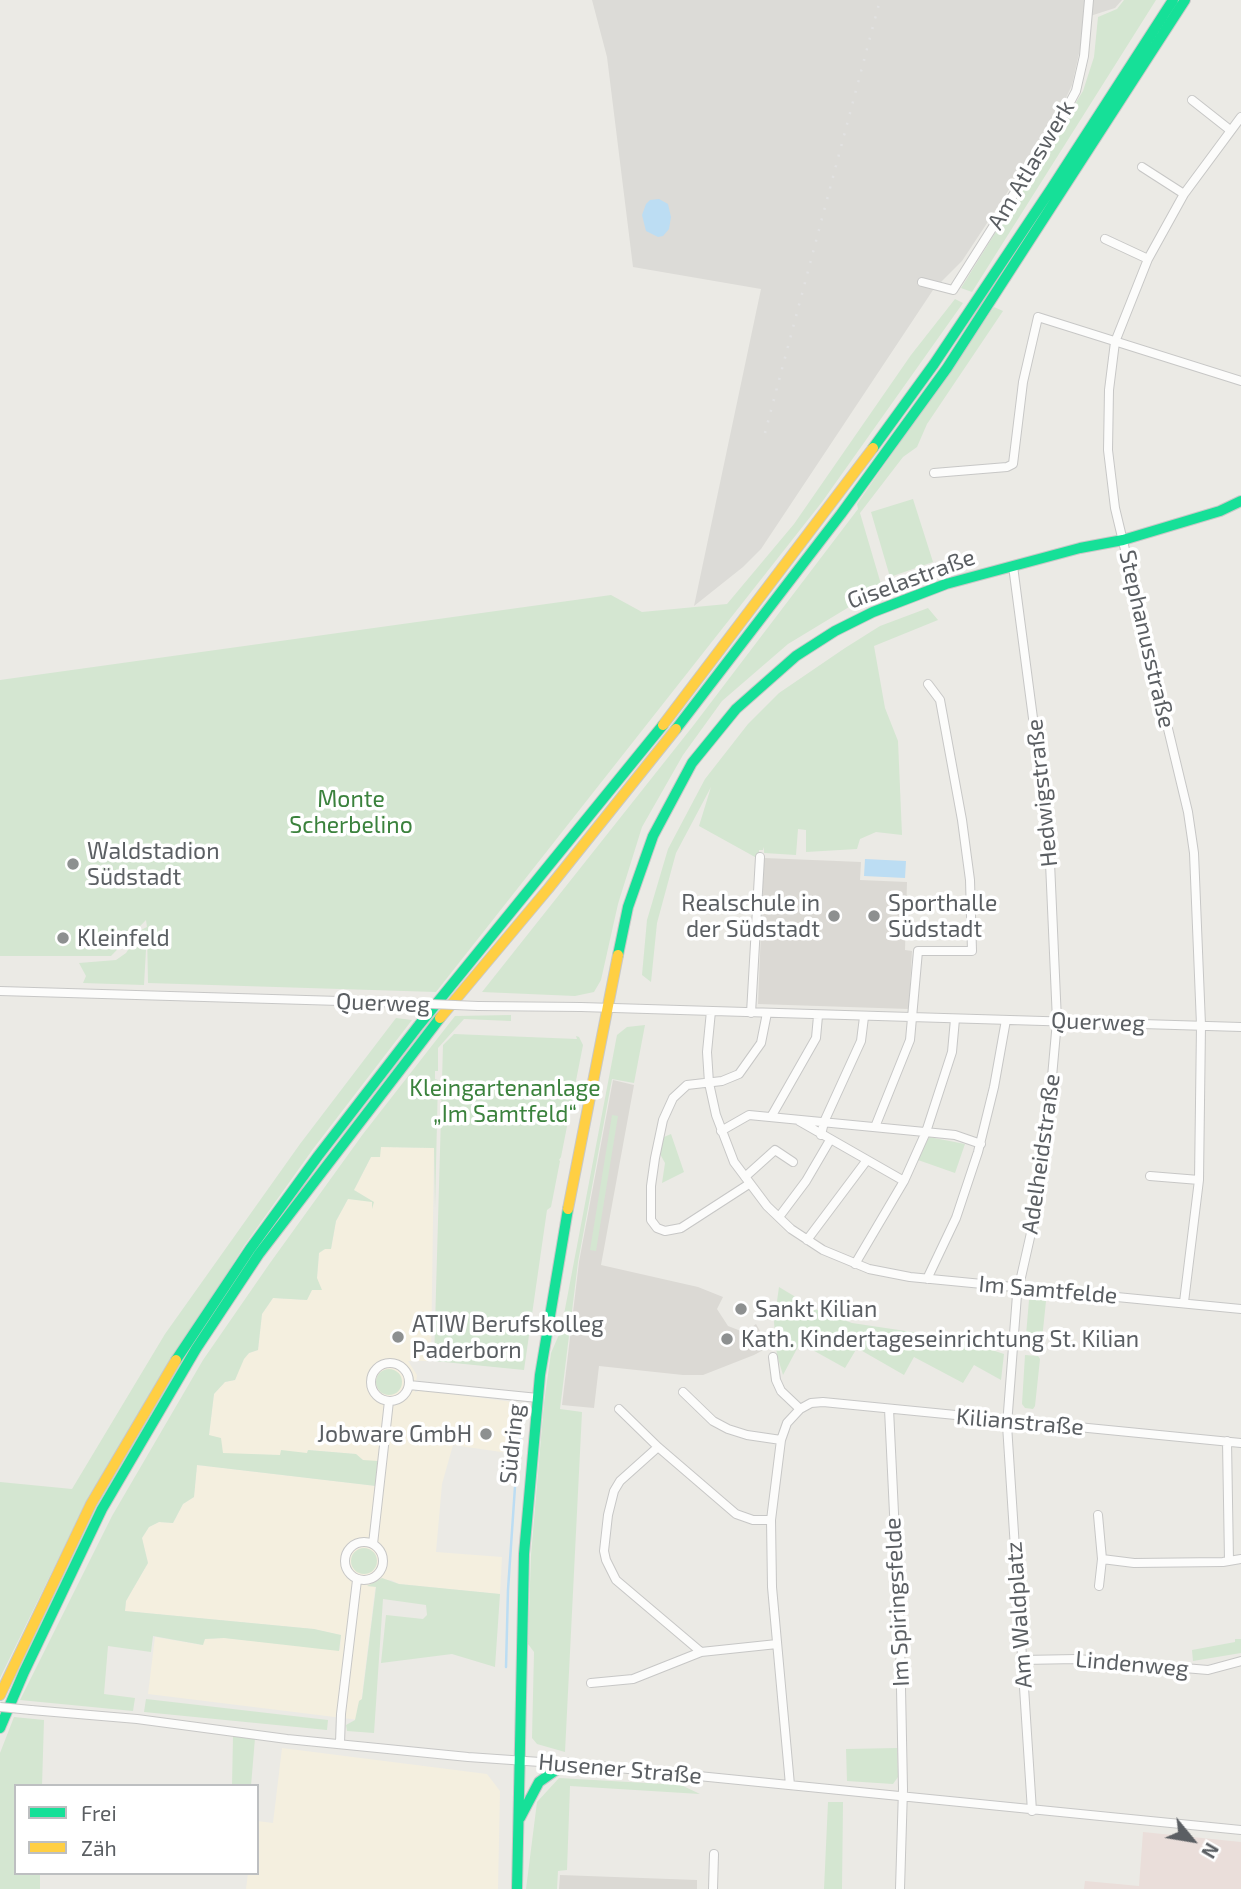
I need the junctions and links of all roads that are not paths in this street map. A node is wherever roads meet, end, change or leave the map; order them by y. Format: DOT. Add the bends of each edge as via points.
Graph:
graph roads {
  1 [pos="1089,0"];
  2 [pos="1173,0"];
  3 [pos="1185,0"];
  4 [pos="1192,100"];
  5 [pos="1241,117"];
  6 [pos="1230,130"];
  7 [pos="1142,167"];
  8 [pos="1184,194"];
  9 [pos="1105,239"];
  10 [pos="1148,259"];
  11 [pos="922,282"];
  12 [pos="1115,342"];
  13 [pos="1241,381"];
  14 [pos="934,472"];
  15 [pos="1241,501"];
  16 [pos="1123,540"];
  17 [pos="1013,566"];
  18 [pos="928,684"];
  19 [pos="760,857"];
  20 [pos="0,991"];
  21 [pos="606,1009"];
  22 [pos="711,1011"];
  23 [pos="751,1013"];
  24 [pos="767,1013"];
  25 [pos="818,1016"];
  26 [pos="864,1017"];
  27 [pos="912,1018"];
  28 [pos="955,1019"];
  29 [pos="1006,1020"];
  30 [pos="1056,1021"];
  31 [pos="1201,1025"];
  32 [pos="1241,1027"];
  33 [pos="709,1083"];
  34 [pos="771,1116"];
  35 [pos="796,1120"];
  36 [pos="824,1122"];
  37 [pos="875,1127"];
  38 [pos="721,1131"];
  39 [pos="926,1132"];
  40 [pos="821,1135"];
  41 [pos="831,1140"];
  42 [pos="981,1144"];
  43 [pos="867,1160"];
  44 [pos="793,1162"];
  45 [pos="1150,1176"];
  46 [pos="1199,1180"];
  47 [pos="747,1181"];
  48 [pos="904,1181"];
  49 [pos="779,1217"];
  50 [pos="807,1240"];
  51 [pos="855,1264"];
  52 [pos="926,1279"];
  53 [pos="1018,1287"];
  54 [pos="1184,1302"];
  55 [pos="1241,1309"];
  56 [pos="773,1357"];
  57 [pos="409,1385"];
  58 [pos="683,1392"];
  59 [pos="537,1398"];
  60 [pos="389,1401"];
  61 [pos="619,1409"];
  62 [pos="800,1409"];
  63 [pos="889,1409"];
  64 [pos="1007,1420"];
  65 [pos="781,1440"];
  66 [pos="1227,1441"];
  67 [pos="1241,1443"];
  68 [pos="658,1447"];
  69 [pos="1098,1515"];
  70 [pos="771,1520"];
  71 [pos="373,1544"];
  72 [pos="1102,1559"];
  73 [pos="1241,1559"];
  74 [pos="1229,1560"];
  75 [pos="357,1580"];
  76 [pos="1099,1586"];
  77 [pos="777,1644"];
  78 [pos="701,1652"];
  79 [pos="1022,1660"];
  80 [pos="1241,1661"];
  81 [pos="592,1683"];
  82 [pos="0,1695"];
  83 [pos="0,1707"];
  84 [pos="0,1728"];
  85 [pos="340,1743"];
  86 [pos="519,1761"];
  87 [pos="566,1763"];
  88 [pos="790,1785"];
  89 [pos="903,1795"];
  90 [pos="1032,1811"];
  91 [pos="519,1821"];
  92 [pos="1241,1830"];
  93 [pos="714,1854"];
  94 [pos="517,1889"];
  95 [pos="713,1889"];
  96 [pos="900,1889"];
  1 -- 11 [label="street, Am Atlaswerk" via="1076,91 1060,121 953,290"];
  2 -- 82 [label="main road" via="942,354 830,508 669,718 419,1025 250,1249 188,1340 91,1504"];
  3 -- 84 [label="main road" via="947,368 841,514 548,889 428,1031 259,1254 196,1349 102,1510"];
  4 -- 6 [label="street"];
  5 -- 6 [label="street, Stephanusstraße"];
  6 -- 8 [label="street, Stephanusstraße"];
  7 -- 8 [label="street"];
  8 -- 10 [label="street, Stephanusstraße"];
  9 -- 10 [label="street"];
  10 -- 12 [label="street, Stephanusstraße"];
  12 -- 13 [label="street"];
  12 -- 14 [label="street" via="1038,317 1023,382 1013,464"];
  12 -- 16 [label="street, Stephanusstraße" via="1108,450"];
  15 -- 16 [label="main road, Giselastraße"];
  16 -- 17 [label="main road, Giselastraße"];
  16 -- 31 [label="street, Stephanusstraße" via="1192,833"];
  17 -- 21 [label="main road, Giselastraße" via="946,584 835,631 796,656 736,709 692,763 653,836 628,907"];
  17 -- 30 [label="street, Hedwigstraße" via="1050,855"];
  18 -- 27 [label="street" via="940,700 962,820 972,951 918,951"];
  19 -- 23 [label="street"];
  20 -- 21 [label="street, Querweg, bridge"];
  21 -- 22 [label="street, Querweg"];
  21 -- 59 [label="main road, Südring"];
  22 -- 23 [label="street, Querweg"];
  22 -- 33 [label="street, Im Samtfelde"];
  23 -- 24 [label="street, Querweg"];
  24 -- 25 [label="street, Querweg"];
  24 -- 33 [label="street" via="761,1043 743,1070 730,1079"];
  25 -- 26 [label="street, Querweg"];
  25 -- 34 [label="street" via="816,1038"];
  26 -- 27 [label="street, Querweg"];
  26 -- 36 [label="street" via="862,1041"];
  27 -- 28 [label="street, Querweg"];
  27 -- 37 [label="street" via="908,1046"];
  28 -- 29 [label="street, Querweg"];
  28 -- 39 [label="street" via="952,1052"];
  29 -- 30 [label="street, Querweg"];
  29 -- 42 [label="street"];
  30 -- 31 [label="street, Querweg"];
  30 -- 53 [label="street, Adelheidstraße" via="1046,1144"];
  31 -- 32 [label="street, Querweg"];
  31 -- 46 [label="street, Stephanusstraße"];
  33 -- 38 [label="street, Im Samtfelde"];
  33 -- 47 [label="street" via="687,1085 667,1108 653,1168 651,1220 665,1231 681,1228"];
  34 -- 35 [label="street"];
  34 -- 38 [label="street" via="749,1115"];
  35 -- 36 [label="street"];
  35 -- 40 [label="street"];
  36 -- 37 [label="street"];
  36 -- 40 [label="street"];
  37 -- 39 [label="street"];
  38 -- 47 [label="street, Im Samtfelde"];
  39 -- 42 [label="street"];
  39 -- 48 [label="street"];
  40 -- 41 [label="street"];
  41 -- 43 [label="street"];
  41 -- 49 [label="street"];
  42 -- 52 [label="street" via="956,1218"];
  43 -- 48 [label="street"];
  43 -- 50 [label="street"];
  44 -- 47 [label="street" via="775,1150"];
  45 -- 46 [label="street"];
  46 -- 54 [label="street, Stephanusstraße"];
  47 -- 49 [label="street, Im Samtfelde"];
  48 -- 51 [label="street"];
  49 -- 50 [label="street, Im Samtfelde"];
  50 -- 51 [label="street, Im Samtfelde"];
  51 -- 52 [label="street, Im Samtfelde"];
  52 -- 53 [label="street, Im Samtfelde"];
  53 -- 54 [label="street, Im Samtfelde"];
  53 -- 64 [label="street, Adelheidstraße"];
  54 -- 55 [label="street, Im Samtfelde"];
  56 -- 62 [label="street" via="781,1391"];
  57 -- 59 [label="street"];
  57 -- 60 [label="street" via="401,1397"];
  57 -- 60 [label="street" via="401,1367 392,1363 378,1367 370,1380 372,1390"];
  58 -- 65 [label="street" via="728,1429"];
  59 -- 86 [label="main road, Südring" via="524,1554"];
  60 -- 71 [label="street"];
  61 -- 68 [label="street"];
  62 -- 63 [label="street, Kilianstraße" via="823,1402"];
  62 -- 65 [label="street" via="787,1423"];
  63 -- 64 [label="street, Kilianstraße"];
  63 -- 89 [label="street, Im Spiringsfelde"];
  64 -- 66 [label="street, Kilianstraße"];
  64 -- 79 [label="street, Am Waldplatz"];
  65 -- 70 [label="street"];
  66 -- 67 [label="street, Kilianstraße"];
  66 -- 74 [label="street"];
  68 -- 70 [label="street" via="736,1514"];
  68 -- 78 [label="street" via="614,1491 604,1551 616,1580"];
  69 -- 72 [label="street"];
  70 -- 77 [label="street"];
  71 -- 75 [label="street" via="383,1556 382,1569 369,1580"];
  71 -- 75 [label="street" via="358,1542 346,1552 344,1562"];
  72 -- 74 [label="street" via="1134,1563"];
  72 -- 76 [label="street"];
  73 -- 74 [label="street"];
  75 -- 85 [label="street"];
  77 -- 78 [label="street"];
  77 -- 88 [label="street"];
  78 -- 81 [label="street" via="633,1678"];
  79 -- 80 [label="street, Lindenweg" via="1077,1659 1208,1670"];
  79 -- 90 [label="street, Am Waldplatz"];
  83 -- 85 [label="street, Husener Straße, bridge"];
  85 -- 86 [label="street, Husener Straße"];
  86 -- 87 [label="street, Husener Straße"];
  86 -- 91 [label="main road, Südring"];
  87 -- 88 [label="street, Husener Straße"];
  87 -- 91 [label="main road" via="539,1782"];
  88 -- 89 [label="street, Husener Straße"];
  89 -- 90 [label="street, Husener Straße"];
  89 -- 96 [label="street, Im Spiringsfelde"];
  90 -- 92 [label="street, Husener Straße"];
  91 -- 94 [label="main road, Südring"];
  93 -- 95 [label="street"];
}
